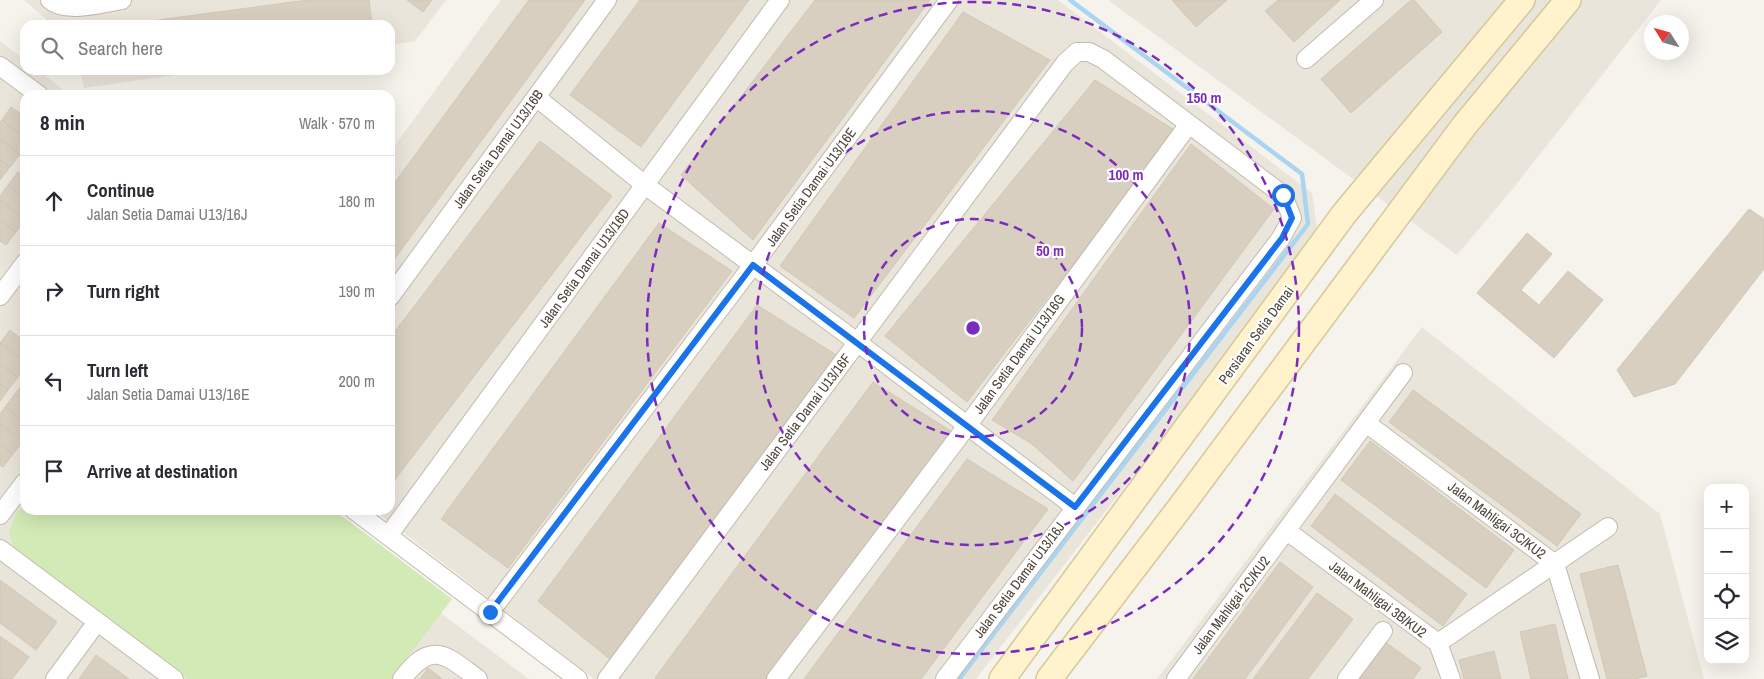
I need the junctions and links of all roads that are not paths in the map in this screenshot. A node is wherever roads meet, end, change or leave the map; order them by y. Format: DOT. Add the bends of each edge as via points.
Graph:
graph roads {
  1 [pos="50,0"];
  2 [pos="122,0"];
  3 [pos="606,0"];
  4 [pos="780,0"];
  5 [pos="949,0"];
  6 [pos="1374,0"];
  7 [pos="1522,0"];
  8 [pos="1568,0"];
  9 [pos="1306,59"];
  10 [pos="2,71"];
  11 [pos="31,90"];
  12 [pos="536,97"];
  13 [pos="1189,124"];
  14 [pos="645,184"];
  15 [pos="753,265"];
  16 [pos="20,270"];
  17 [pos="395,290"];
  18 [pos="0,296"];
  19 [pos="857,342"];
  20 [pos="1403,373"];
  21 [pos="1366,423"];
  22 [pos="966,426"];
  23 [pos="20,489"];
  24 [pos="1075,507"];
  25 [pos="0,515"];
  26 [pos="361,515"];
  27 [pos="1608,527"];
  28 [pos="1287,531"];
  29 [pos="388,536"];
  30 [pos="0,549"];
  31 [pos="1555,564"];
  32 [pos="490,612"];
  33 [pos="97,622"];
  34 [pos="1383,631"];
  35 [pos="1438,643"];
  36 [pos="55,679"];
  37 [pos="174,679"];
  38 [pos="402,679"];
  39 [pos="478,679"];
  40 [pos="578,679"];
  41 [pos="607,679"];
  42 [pos="776,679"];
  43 [pos="945,679"];
  44 [pos="1002,679"];
  45 [pos="1049,679"];
  46 [pos="1176,679"];
  47 [pos="1347,679"];
  48 [pos="1451,679"];
  49 [pos="1590,679"];
  1 -- 2 [label="street" via="74,7"];
  3 -- 12 [label="street, Jalan Setia Damai U13/16B"];
  4 -- 14 [label="street, Jalan Setia Damai U13/16D"];
  5 -- 15 [label="street, Jalan Setia Damai U13/16E"];
  6 -- 9 [label="street"];
  7 -- 44 [label="street, Persiaran Setia Damai" via="1344,214"];
  8 -- 45 [label="street" via="1458,134"];
  10 -- 11 [label="street"];
  12 -- 14 [label="street"];
  12 -- 17 [label="street, Jalan Setia Damai U13/16B"];
  13 -- 19 [label="street, Jalan Setia Damai U13/16F" via="1103,59 1089,52 1077,52 1065,63"];
  13 -- 22 [label="street, Jalan Setia Damai U13/16G"];
  13 -- 24 [label="street, Jalan Setia Damai U13/16J" via="1283,195 1292,218 1282,238"];
  14 -- 15 [label="street"];
  14 -- 29 [label="street, Jalan Setia Damai U13/16D"];
  15 -- 19 [label="street"];
  15 -- 32 [label="street, Jalan Setia Damai U13/16E"];
  16 -- 18 [label="street"];
  19 -- 22 [label="street"];
  19 -- 41 [label="street, Jalan Setia Damai U13/16F"];
  20 -- 21 [label="street, Jalan Mahligai 2C/KU2"];
  21 -- 28 [label="street, Jalan Mahligai 2C/KU2"];
  21 -- 31 [label="street, Jalan Mahligai 3C/KU2"];
  22 -- 24 [label="street"];
  22 -- 42 [label="street, Jalan Setia Damai U13/16G"];
  23 -- 25 [label="street"];
  24 -- 43 [label="street, Jalan Setia Damai U13/16J"];
  26 -- 29 [label="street"];
  27 -- 31 [label="street"];
  28 -- 35 [label="street, Jalan Mahligai 3B/KU2"];
  28 -- 46 [label="street, Jalan Mahligai 2C/KU2"];
  29 -- 32 [label="street"];
  30 -- 33 [label="street"];
  31 -- 35 [label="street"];
  31 -- 49 [label="street, Jalan Mahligai 3C/KU2"];
  32 -- 40 [label="street"];
  33 -- 36 [label="street"];
  33 -- 37 [label="street"];
  34 -- 47 [label="street"];
  35 -- 48 [label="street, Jalan Mahligai 3B/KU2"];
  38 -- 39 [label="street" via="418,661 437,654 450,658"];
}
